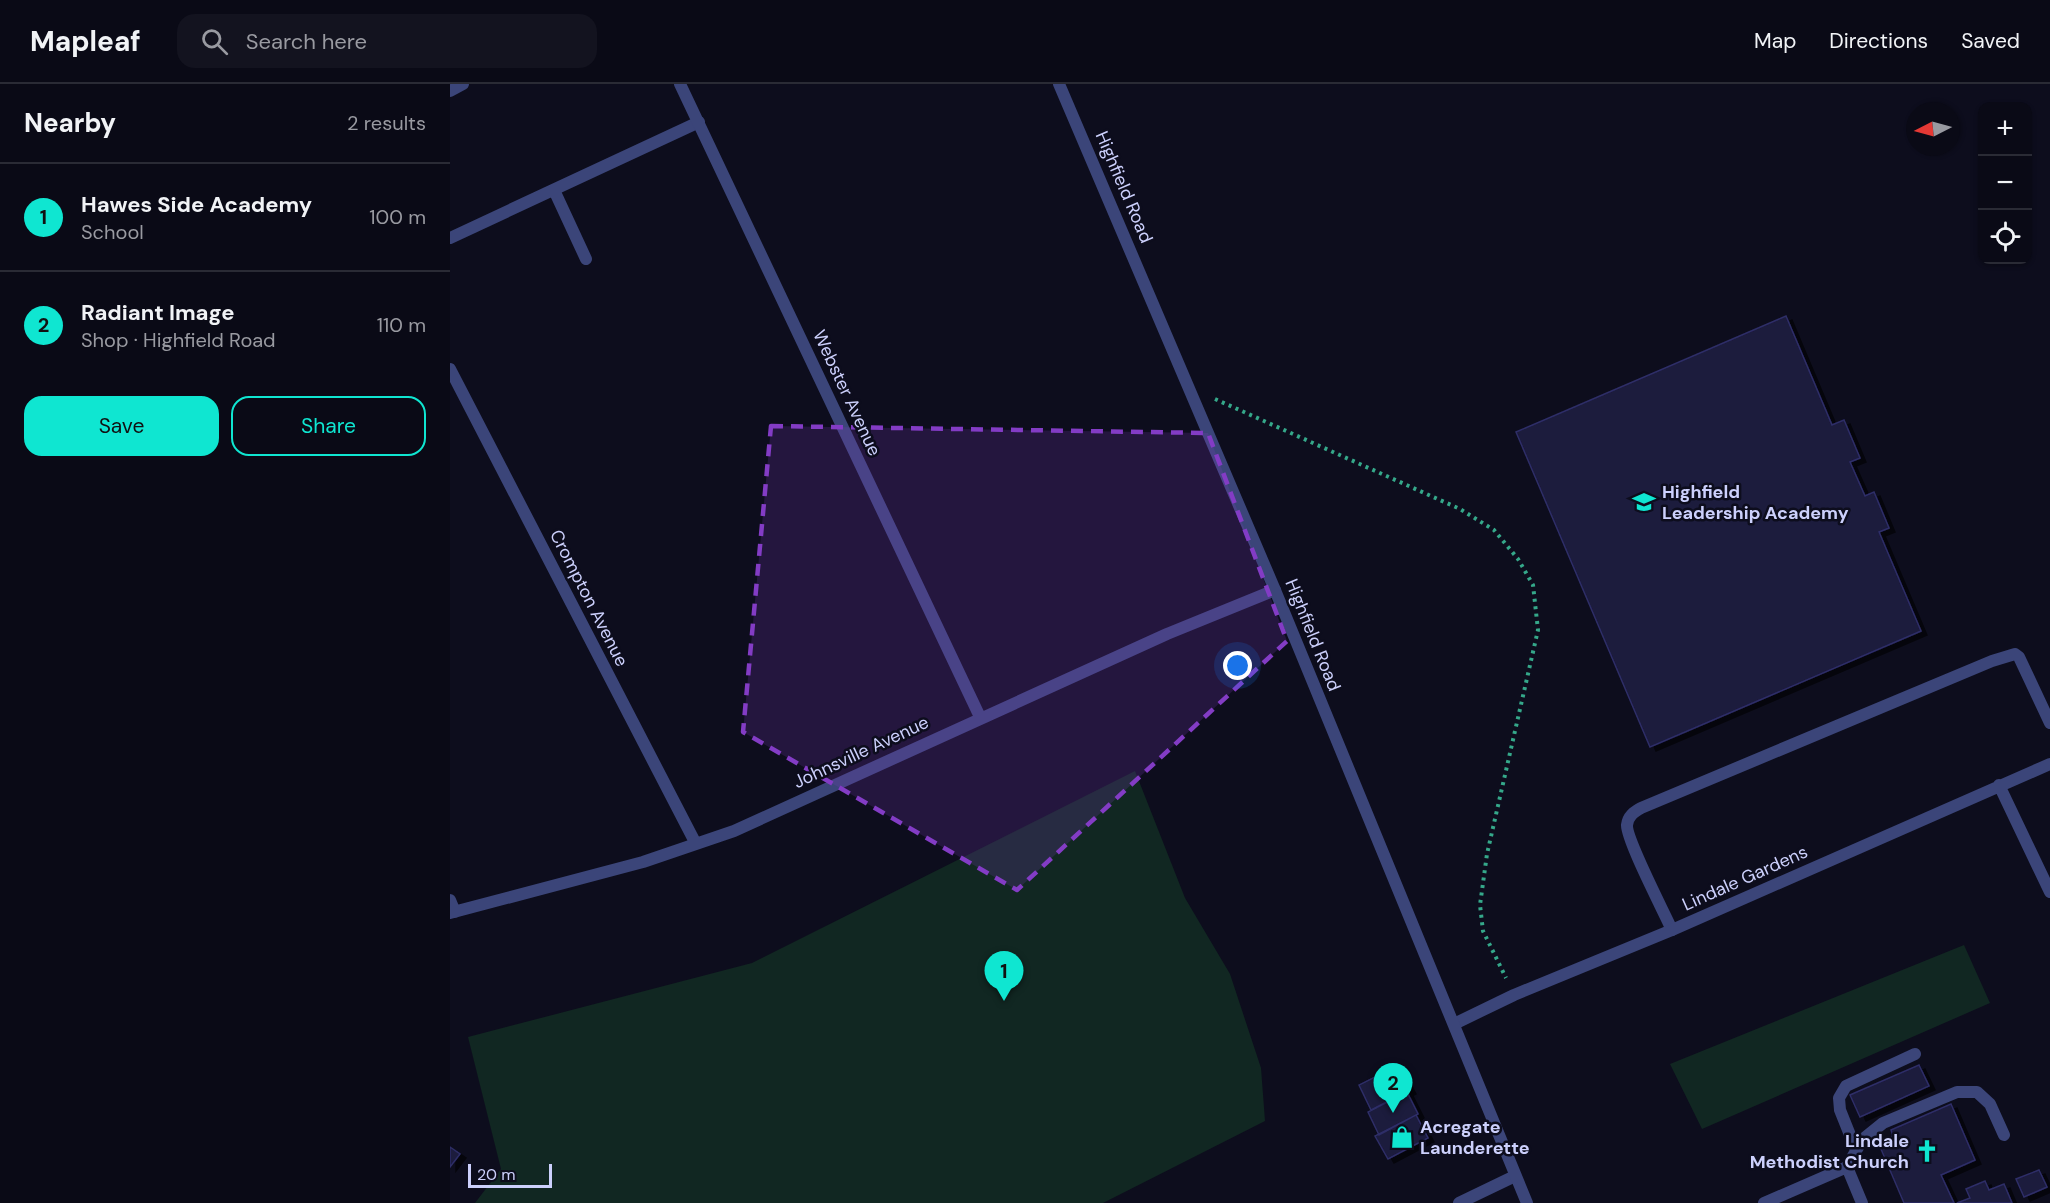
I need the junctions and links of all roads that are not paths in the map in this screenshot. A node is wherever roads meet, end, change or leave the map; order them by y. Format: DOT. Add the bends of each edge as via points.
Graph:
graph roads {
  1 [pos="680,84"];
  2 [pos="1059,84"];
  3 [pos="699,122"];
  4 [pos="554,190"];
  5 [pos="450,238"];
  6 [pos="586,259"];
  7 [pos="450,369"];
  8 [pos="1275,590"];
  9 [pos="980,717"];
  10 [pos="2050,723"];
  11 [pos="2050,764"];
  12 [pos="1999,785"];
  13 [pos="696,844"];
  14 [pos="2050,892"];
  15 [pos="452,908"];
  16 [pos="1672,930"];
  17 [pos="1454,1024"];
  18 [pos="1915,1054"];
  19 [pos="2004,1136"];
  20 [pos="1856,1150"];
  21 [pos="1847,1167"];
  22 [pos="1515,1176"];
  23 [pos="1459,1203"];
  24 [pos="1527,1203"];
  25 [pos="1764,1203"];
  26 [pos="1862,1203"];
  1 -- 3 [label="street, Webster Avenue"];
  2 -- 8 [label="street, Highfield Road"];
  3 -- 4 [label="street"];
  3 -- 9 [label="street, Webster Avenue"];
  4 -- 5 [label="street"];
  4 -- 6 [label="street"];
  7 -- 13 [label="street, Crompton Avenue"];
  8 -- 9 [label="street, Johnsville Avenue"];
  8 -- 17 [label="street, Highfield Road"];
  9 -- 13 [label="street, Johnsville Avenue" via="745,826"];
  10 -- 16 [label="street" via="2015,654 1641,808 1630,815 1627,826"];
  11 -- 12 [label="street, Lindale Gardens"];
  12 -- 14 [label="street"];
  12 -- 16 [label="street, Lindale Gardens"];
  13 -- 15 [label="street, Johnsville Avenue" via="643,862"];
  16 -- 17 [label="street, Lindale Gardens"];
  17 -- 22 [label="street, Highfield Road"];
  18 -- 20 [label="street" via="1846,1086 1839,1098 1840,1110"];
  19 -- 20 [label="street" via="1990,1104 1977,1092 1957,1092 1883,1123"];
  20 -- 21 [label="street"];
  21 -- 25 [label="street"];
  21 -- 26 [label="street"];
  22 -- 23 [label="street"];
  22 -- 24 [label="street, Highfield Road"];
}
